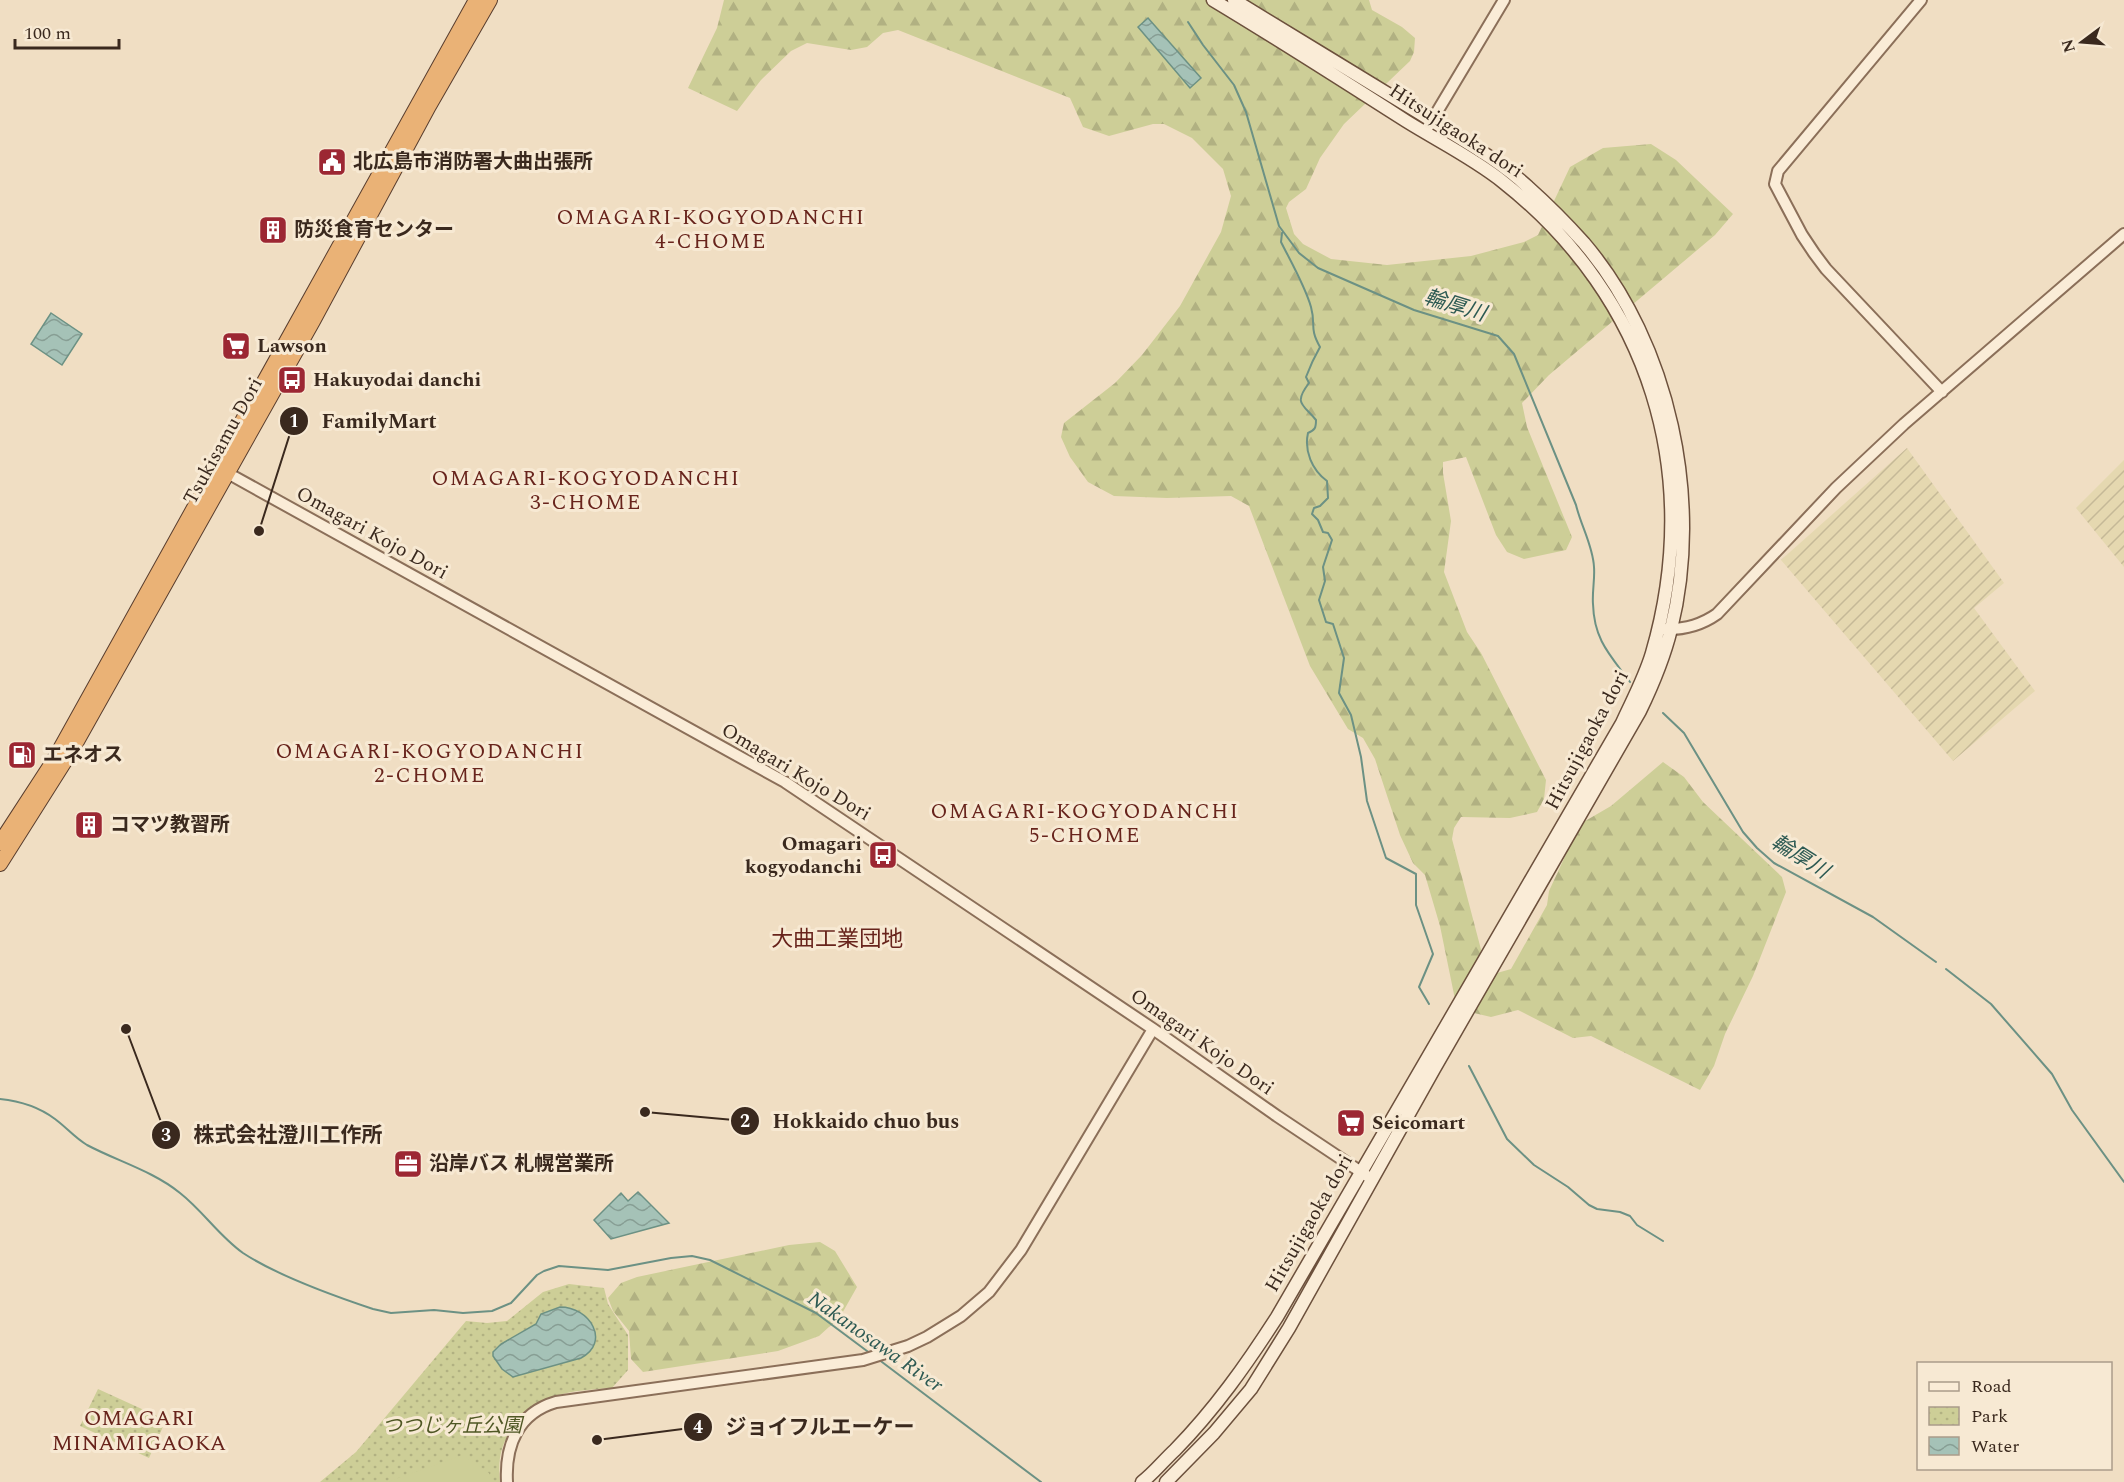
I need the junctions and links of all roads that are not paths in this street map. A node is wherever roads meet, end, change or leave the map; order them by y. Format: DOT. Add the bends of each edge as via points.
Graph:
graph roads {
  1 [pos="476,0"];
  2 [pos="490,0"];
  3 [pos="1213,0"];
  4 [pos="1234,0"];
  5 [pos="1504,0"];
  6 [pos="1921,0"];
  7 [pos="1428,126"];
  8 [pos="2124,234"];
  9 [pos="1942,392"];
  10 [pos="222,470"];
  11 [pos="1665,629"];
  12 [pos="0,843"];
  13 [pos="0,864"];
  14 [pos="1153,1029"];
  15 [pos="1360,1172"];
  16 [pos="1373,1180"];
  17 [pos="507,1482"];
  18 [pos="1142,1482"];
  19 [pos="1166,1482"];
  1 -- 10 [label="highway, Tsukisamu Dori"];
  2 -- 10 [label="highway, Tsukisamu Dori" via="313,321"];
  3 -- 7 [label="main road, Hitsujigaoka dori"];
  4 -- 7 [label="main road, Hitsujigaoka dori"];
  5 -- 7 [label="street"];
  6 -- 9 [label="street" via="1778,171 1775,184 1820,261"];
  7 -- 11 [label="main road, Hitsujigaoka dori" via="1481,152 1527,186 1584,243 1635,321 1669,412 1679,468 1683,533 1680,579"];
  8 -- 9 [label="street"];
  9 -- 11 [label="street" via="1836,488 1717,614 1691,627"];
  10 -- 12 [label="highway, Tsukisamu Dori" via="54,760"];
  10 -- 13 [label="highway, Tsukisamu Dori" via="72,750"];
  10 -- 14 [label="street, Omagari Kojo Dori" via="785,782"];
  11 -- 15 [label="main road, Hitsujigaoka dori" via="1622,723"];
  11 -- 16 [label="main road, Hitsujigaoka dori" via="1656,677 1640,711"];
  14 -- 15 [label="street, Omagari Kojo Dori"];
  14 -- 17 [label="street" via="1027,1241 989,1292 961,1316 908,1346 863,1360 541,1406 523,1422 509,1446"];
  15 -- 16 [label="street, Omagari Kojo Dori"];
  15 -- 18 [label="main road, Hitsujigaoka dori" via="1239,1375 1199,1425"];
  16 -- 19 [label="main road, Hitsujigaoka dori" via="1251,1389"];
}
